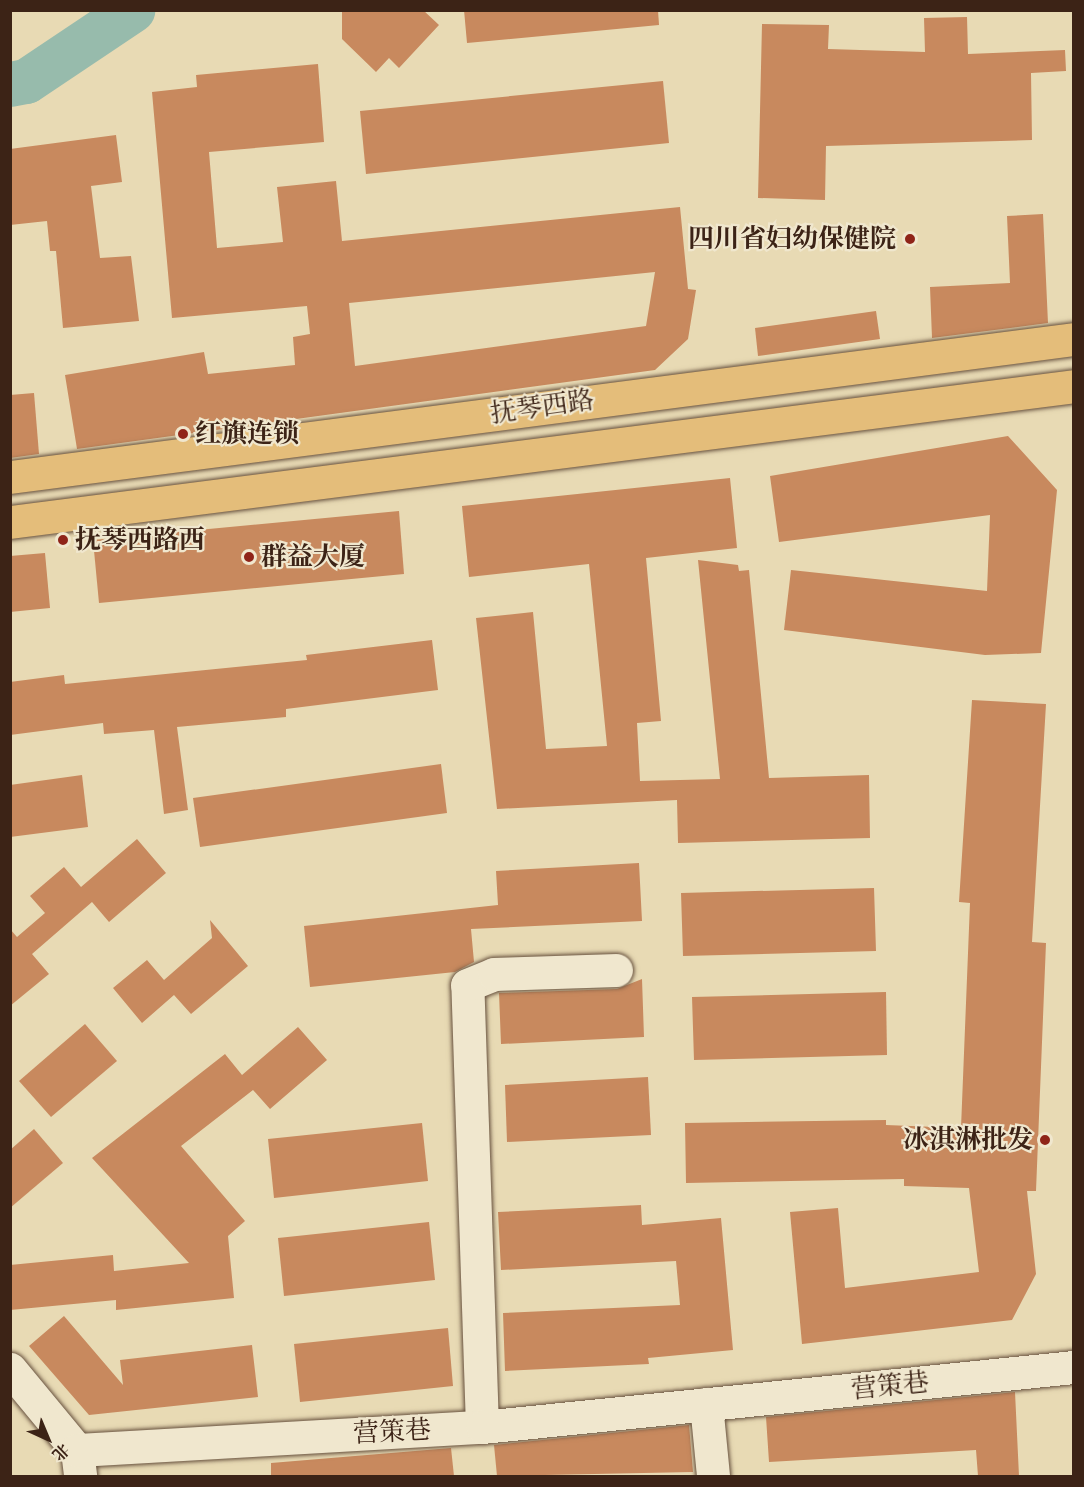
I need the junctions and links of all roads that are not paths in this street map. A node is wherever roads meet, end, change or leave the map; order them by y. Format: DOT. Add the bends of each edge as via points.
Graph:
graph roads {
  1 [pos="1074,339"];
  2 [pos="1074,386"];
  3 [pos="10,477"];
  4 [pos="10,522"];
  5 [pos="616,970"];
  6 [pos="1074,1367"];
  7 [pos="10,1369"];
  8 [pos="706,1404"];
  9 [pos="482,1427"];
  10 [pos="78,1463"];
  11 [pos="713,1476"];
  1 -- 3 [label="main road, 抚琴西路"];
  2 -- 4 [label="main road, 抚琴西路"];
  5 -- 9 [label="street" via="494,974 467,985"];
  6 -- 8 [label="street, 营策巷"];
  7 -- 10 [label="street"];
  8 -- 9 [label="street, 营策巷"];
  8 -- 11 [label="street"];
  9 -- 10 [label="street, 营策巷"];
}
